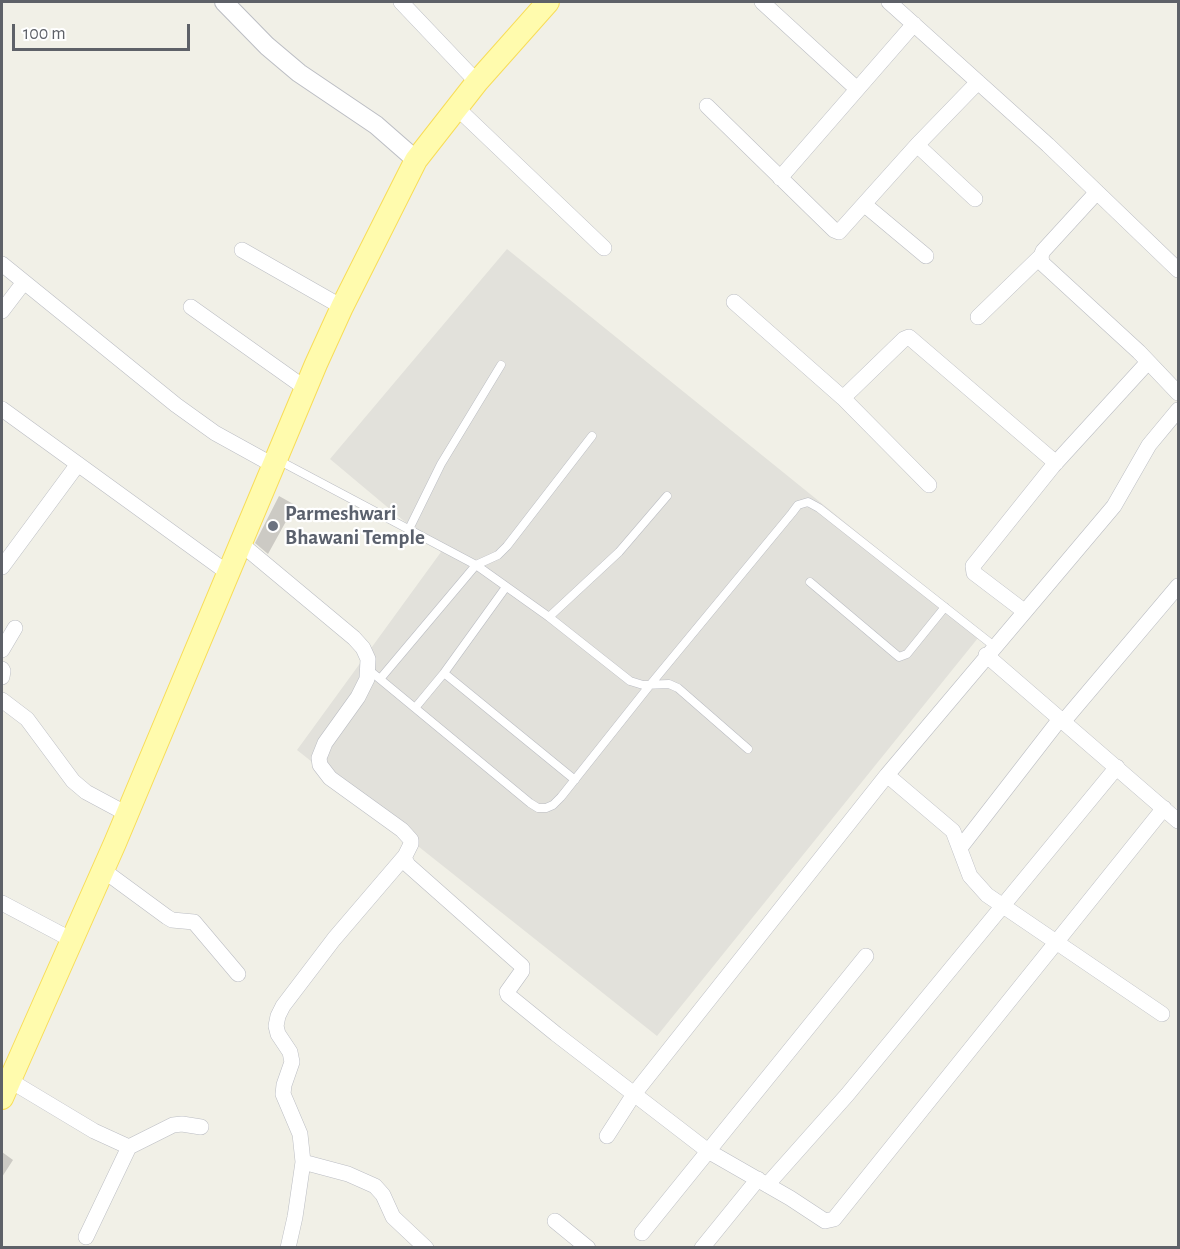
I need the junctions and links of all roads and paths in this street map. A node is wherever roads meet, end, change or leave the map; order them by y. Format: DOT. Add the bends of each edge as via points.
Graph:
graph roads {
  1 [pos="224,2"];
  2 [pos="401,2"];
  3 [pos="548,2"];
  4 [pos="762,2"];
  5 [pos="889,2"];
  6 [pos="914,24"];
  7 [pos="477,82"];
  8 [pos="978,82"];
  9 [pos="857,89"];
  10 [pos="707,106"];
  11 [pos="456,107"];
  12 [pos="917,145"];
  13 [pos="416,160"];
  14 [pos="780,178"];
  15 [pos="1097,192"];
  16 [pos="975,199"];
  17 [pos="865,205"];
  18 [pos="604,248"];
  19 [pos="242,250"];
  20 [pos="926,256"];
  21 [pos="1041,256"];
  22 [pos="2,264"];
  23 [pos="1179,270"];
  24 [pos="24,282"];
  25 [pos="734,302"];
  26 [pos="191,307"];
  27 [pos="342,307"];
  28 [pos="2,311"];
  29 [pos="978,317"];
  30 [pos="1148,362"];
  31 [pos="501,365"];
  32 [pos="305,388"];
  33 [pos="1179,393"];
  34 [pos="843,398"];
  35 [pos="2,409"];
  36 [pos="1179,410"];
  37 [pos="592,436"];
  38 [pos="274,462"];
  39 [pos="1056,463"];
  40 [pos="78,464"];
  41 [pos="929,485"];
  42 [pos="667,496"];
  43 [pos="409,529"];
  44 [pos="240,543"];
  45 [pos="476,565"];
  46 [pos="2,567"];
  47 [pos="228,573"];
  48 [pos="810,582"];
  49 [pos="1179,586"];
  50 [pos="507,587"];
  51 [pos="945,607"];
  52 [pos="1024,611"];
  53 [pos="549,617"];
  54 [pos="15,628"];
  55 [pos="3,644"];
  56 [pos="990,651"];
  57 [pos="2,669"];
  58 [pos="444,673"];
  59 [pos="375,675"];
  60 [pos="2,677"];
  61 [pos="650,685"];
  62 [pos="2,700"];
  63 [pos="415,708"];
  64 [pos="1061,721"];
  65 [pos="748,749"];
  66 [pos="1117,767"];
  67 [pos="887,775"];
  68 [pos="575,780"];
  69 [pos="1164,808"];
  70 [pos="127,814"];
  71 [pos="1179,821"];
  72 [pos="960,848"];
  73 [pos="405,856"];
  74 [pos="103,870"];
  75 [pos="2,903"];
  76 [pos="1003,905"];
  77 [pos="72,940"];
  78 [pos="1055,941"];
  79 [pos="866,956"];
  80 [pos="238,974"];
  81 [pos="1162,1014"];
  82 [pos="5,1089"];
  83 [pos="634,1094"];
  84 [pos="201,1127"];
  85 [pos="607,1136"];
  86 [pos="129,1147"];
  87 [pos="708,1151"];
  88 [pos="303,1162"];
  89 [pos="763,1182"];
  90 [pos="555,1221"];
  91 [pos="642,1233"];
  92 [pos="86,1237"];
  93 [pos="288,1248"];
  94 [pos="426,1248"];
  95 [pos="588,1248"];
  96 [pos="702,1248"];
  1 -- 13 [label="street" via="299,73 376,125"];
  2 -- 7 [label="street"];
  3 -- 7 [label="main road"];
  4 -- 9 [label="street"];
  5 -- 6 [label="street"];
  6 -- 8 [label="street"];
  6 -- 9 [label="street"];
  7 -- 11 [label="main road"];
  8 -- 12 [label="street"];
  8 -- 15 [label="street"];
  9 -- 14 [label="street"];
  10 -- 14 [label="street"];
  11 -- 13 [label="main road"];
  11 -- 18 [label="street"];
  12 -- 16 [label="street"];
  12 -- 17 [label="street"];
  13 -- 27 [label="main road"];
  14 -- 17 [label="street" via="837,232 842,232"];
  15 -- 21 [label="street"];
  15 -- 23 [label="street"];
  17 -- 20 [label="street"];
  19 -- 27 [label="street"];
  21 -- 29 [label="street"];
  21 -- 30 [label="street" via="1048,270"];
  22 -- 24 [label="street"];
  24 -- 28 [label="street"];
  24 -- 38 [label="street" via="176,405 215,433"];
  25 -- 34 [label="street"];
  26 -- 32 [label="street"];
  27 -- 32 [label="main road"];
  30 -- 33 [label="street"];
  30 -- 39 [label="street"];
  31 -- 43 [label="lane" via="441,464"];
  32 -- 38 [label="main road"];
  34 -- 39 [label="street" via="909,337"];
  34 -- 41 [label="street"];
  35 -- 40 [label="street"];
  36 -- 52 [label="street" via="1149,445 1114,506"];
  37 -- 45 [label="lane" via="507,546"];
  38 -- 43 [label="lane"];
  38 -- 44 [label="main road"];
  39 -- 52 [label="street" via="972,569"];
  40 -- 46 [label="street"];
  40 -- 47 [label="street"];
  42 -- 53 [label="lane" via="619,552"];
  43 -- 45 [label="lane"];
  44 -- 47 [label="main road"];
  44 -- 59 [label="street" via="354,638"];
  45 -- 50 [label="lane"];
  45 -- 59 [label="lane"];
  47 -- 70 [label="main road"];
  48 -- 51 [label="lane" via="899,657 908,654"];
  49 -- 64 [label="street"];
  50 -- 53 [label="lane"];
  50 -- 58 [label="lane"];
  51 -- 56 [label="lane"];
  51 -- 61 [label="lane" via="819,508 803,503"];
  52 -- 56 [label="street"];
  53 -- 61 [label="lane" via="630,681"];
  54 -- 55 [label="street"];
  56 -- 64 [label="street"];
  56 -- 67 [label="street"];
  57 -- 60 [label="street"];
  58 -- 63 [label="lane"];
  58 -- 68 [label="lane"];
  59 -- 63 [label="lane"];
  59 -- 73 [label="street" via="321,751 320,765 330,778 408,836 411,844"];
  61 -- 65 [label="lane" via="669,684 678,688"];
  61 -- 68 [label="lane"];
  62 -- 70 [label="street" via="27,719 73,781"];
  63 -- 68 [label="lane" via="538,808 553,805"];
  64 -- 66 [label="street"];
  64 -- 72 [label="street"];
  66 -- 69 [label="street"];
  66 -- 76 [label="street"];
  67 -- 72 [label="street" via="953,831"];
  67 -- 83 [label="street"];
  69 -- 71 [label="street"];
  69 -- 78 [label="street"];
  70 -- 74 [label="main road"];
  72 -- 76 [label="street" via="970,876 987,895"];
  73 -- 83 [label="street" via="408,865 522,966 508,995"];
  73 -- 88 [label="street" via="334,939 278,1016 278,1034 292,1062 283,1094 300,1134"];
  74 -- 77 [label="main road"];
  74 -- 80 [label="street" via="172,920 194,922"];
  75 -- 77 [label="street"];
  76 -- 78 [label="street"];
  76 -- 89 [label="street" via="847,1095"];
  77 -- 82 [label="main road"];
  78 -- 81 [label="street"];
  78 -- 89 [label="street" via="834,1219 821,1220"];
  79 -- 87 [label="street"];
  82 -- 86 [label="street"];
  83 -- 85 [label="street"];
  83 -- 87 [label="street"];
  84 -- 86 [label="street" via="173,1125"];
  86 -- 92 [label="street"];
  87 -- 89 [label="street"];
  87 -- 91 [label="street"];
  88 -- 93 [label="street"];
  88 -- 94 [label="street" via="375,1186 393,1217"];
  89 -- 96 [label="street"];
  90 -- 95 [label="street"];
}
